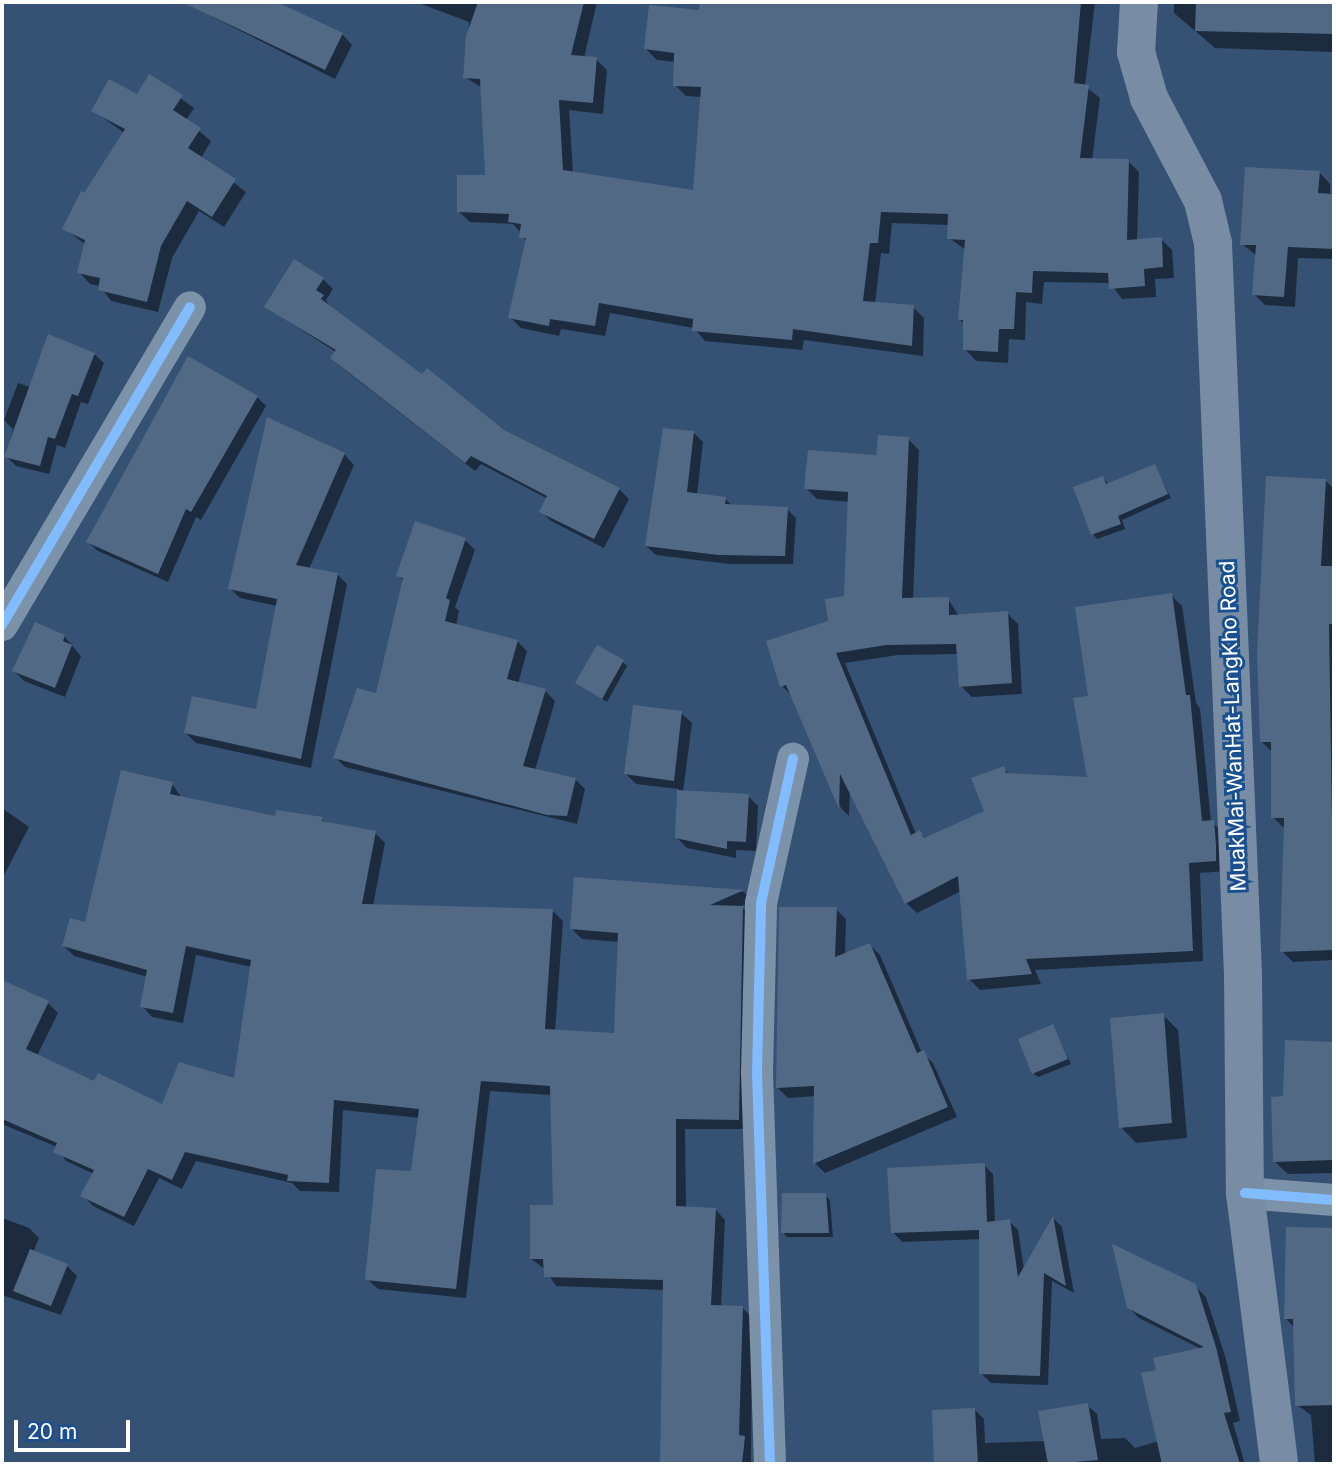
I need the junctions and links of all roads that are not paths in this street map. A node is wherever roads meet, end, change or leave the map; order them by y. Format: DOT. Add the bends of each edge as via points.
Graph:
graph roads {
  1 [pos="1139,2"];
  2 [pos="190,307"];
  3 [pos="2,625"];
  4 [pos="793,759"];
  5 [pos="1245,1193"];
  6 [pos="1334,1200"];
  7 [pos="770,1464"];
  8 [pos="1279,1464"];
  1 -- 5 [label="main road, MuakMai-WanHat-LangKho Road" via="1136,52 1149,98 1202,201 1213,243 1243,975"];
  2 -- 3 [label="street"];
  4 -- 7 [label="street" via="761,904 757,1072"];
  5 -- 6 [label="street"];
  5 -- 8 [label="main road, MuakMai-WanHat-LangKho Road"];
}
